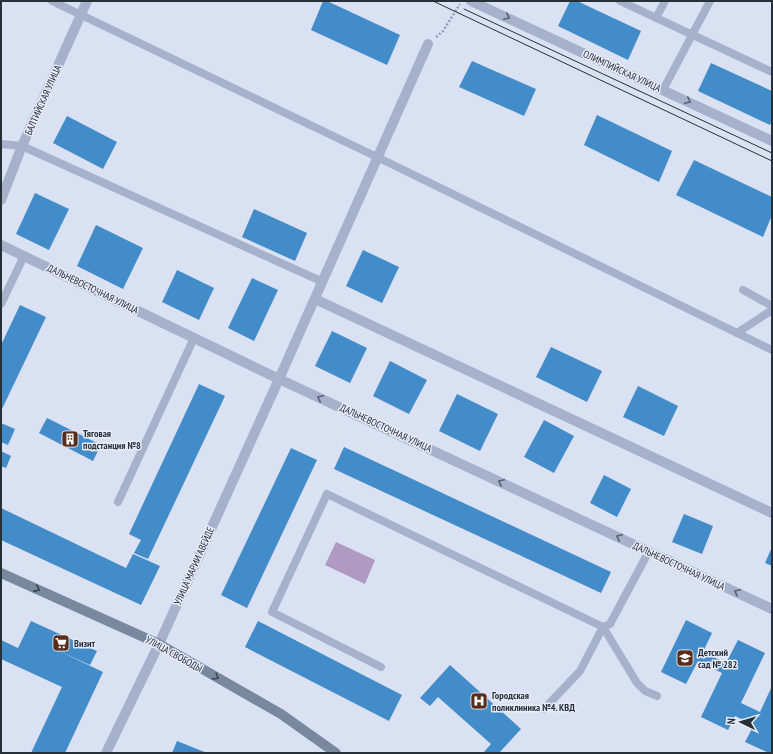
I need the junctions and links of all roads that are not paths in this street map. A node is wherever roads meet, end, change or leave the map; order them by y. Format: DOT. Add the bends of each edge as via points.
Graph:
graph roads {
  1 [pos="52,1"];
  2 [pos="87,1"];
  3 [pos="471,1"];
  4 [pos="620,1"];
  5 [pos="665,1"];
  6 [pos="710,1"];
  7 [pos="81,15"];
  8 [pos="656,18"];
  9 [pos="692,35"];
  10 [pos="428,44"];
  11 [pos="772,72"];
  12 [pos="663,90"];
  13 [pos="772,141"];
  14 [pos="1,144"];
  15 [pos="22,146"];
  16 [pos="377,157"];
  17 [pos="1,200"];
  18 [pos="1,245"];
  19 [pos="24,256"];
  20 [pos="323,282"];
  21 [pos="743,290"];
  22 [pos="315,299"];
  23 [pos="1,304"];
  24 [pos="772,306"];
  25 [pos="772,310"];
  26 [pos="737,333"];
  27 [pos="194,338"];
  28 [pos="772,350"];
  29 [pos="279,379"];
  30 [pos="118,502"];
  31 [pos="772,513"];
  32 [pos="649,551"];
  33 [pos="1,573"];
  34 [pos="772,609"];
  35 [pos="603,627"];
  36 [pos="159,644"];
  37 [pos="381,667"];
  38 [pos="657,696"];
  39 [pos="544,709"];
  40 [pos="106,753"];
  41 [pos="336,753"];
  1 -- 7 [label="lane"];
  2 -- 7 [label="street, БАЛТИЙСКАЯ УЛИЦА"];
  3 -- 12 [label="street, ОЛИМПИЙСКАЯ УЛИЦА, one-way"];
  4 -- 8 [label="lane"];
  5 -- 8 [label="lane"];
  6 -- 9 [label="lane"];
  7 -- 15 [label="street, БАЛТИЙСКАЯ УЛИЦА"];
  7 -- 16 [label="lane"];
  8 -- 9 [label="lane"];
  9 -- 11 [label="lane"];
  9 -- 12 [label="lane"];
  10 -- 16 [label="street, УЛИЦА МАРИИ АВЕЙДЕ"];
  12 -- 13 [label="street, ОЛИМПИЙСКАЯ УЛИЦА, one-way"];
  14 -- 15 [label="lane"];
  15 -- 17 [label="street, БАЛТИЙСКАЯ УЛИЦА"];
  15 -- 20 [label="lane"];
  16 -- 20 [label="street, УЛИЦА МАРИИ АВЕЙДЕ"];
  16 -- 26 [label="lane"];
  18 -- 19 [label="street, ДАЛЬНЕВОСТОЧНАЯ УЛИЦА"];
  19 -- 23 [label="lane"];
  19 -- 27 [label="street, ДАЛЬНЕВОСТОЧНАЯ УЛИЦА"];
  20 -- 22 [label="street, УЛИЦА МАРИИ АВЕЙДЕ"];
  21 -- 24 [label="lane"];
  22 -- 29 [label="street, УЛИЦА МАРИИ АВЕЙДЕ"];
  22 -- 31 [label="street"];
  25 -- 26 [label="lane"];
  26 -- 28 [label="lane"];
  27 -- 29 [label="street, ДАЛЬНЕВОСТОЧНАЯ УЛИЦА"];
  27 -- 30 [label="lane"];
  32 -- 29 [label="street, ДАЛЬНЕВОСТОЧНАЯ УЛИЦА, one-way"];
  29 -- 36 [label="street, УЛИЦА МАРИИ АВЕЙДЕ"];
  34 -- 32 [label="street, ДАЛЬНЕВОСТОЧНАЯ УЛИЦА, one-way"];
  32 -- 35 [label="lane" via="610,624"];
  33 -- 36 [label="street, УЛИЦА СВОБОДЫ, one-way"];
  35 -- 37 [label="lane" via="327,494 272,612"];
  35 -- 38 [label="lane" via="637,683 645,691"];
  35 -- 39 [label="lane" via="580,671"];
  36 -- 40 [label="street, УЛИЦА МАРИИ АВЕЙДЕ"];
  36 -- 41 [label="street, УЛИЦА СВОБОДЫ, one-way" via="281,714"];
}
